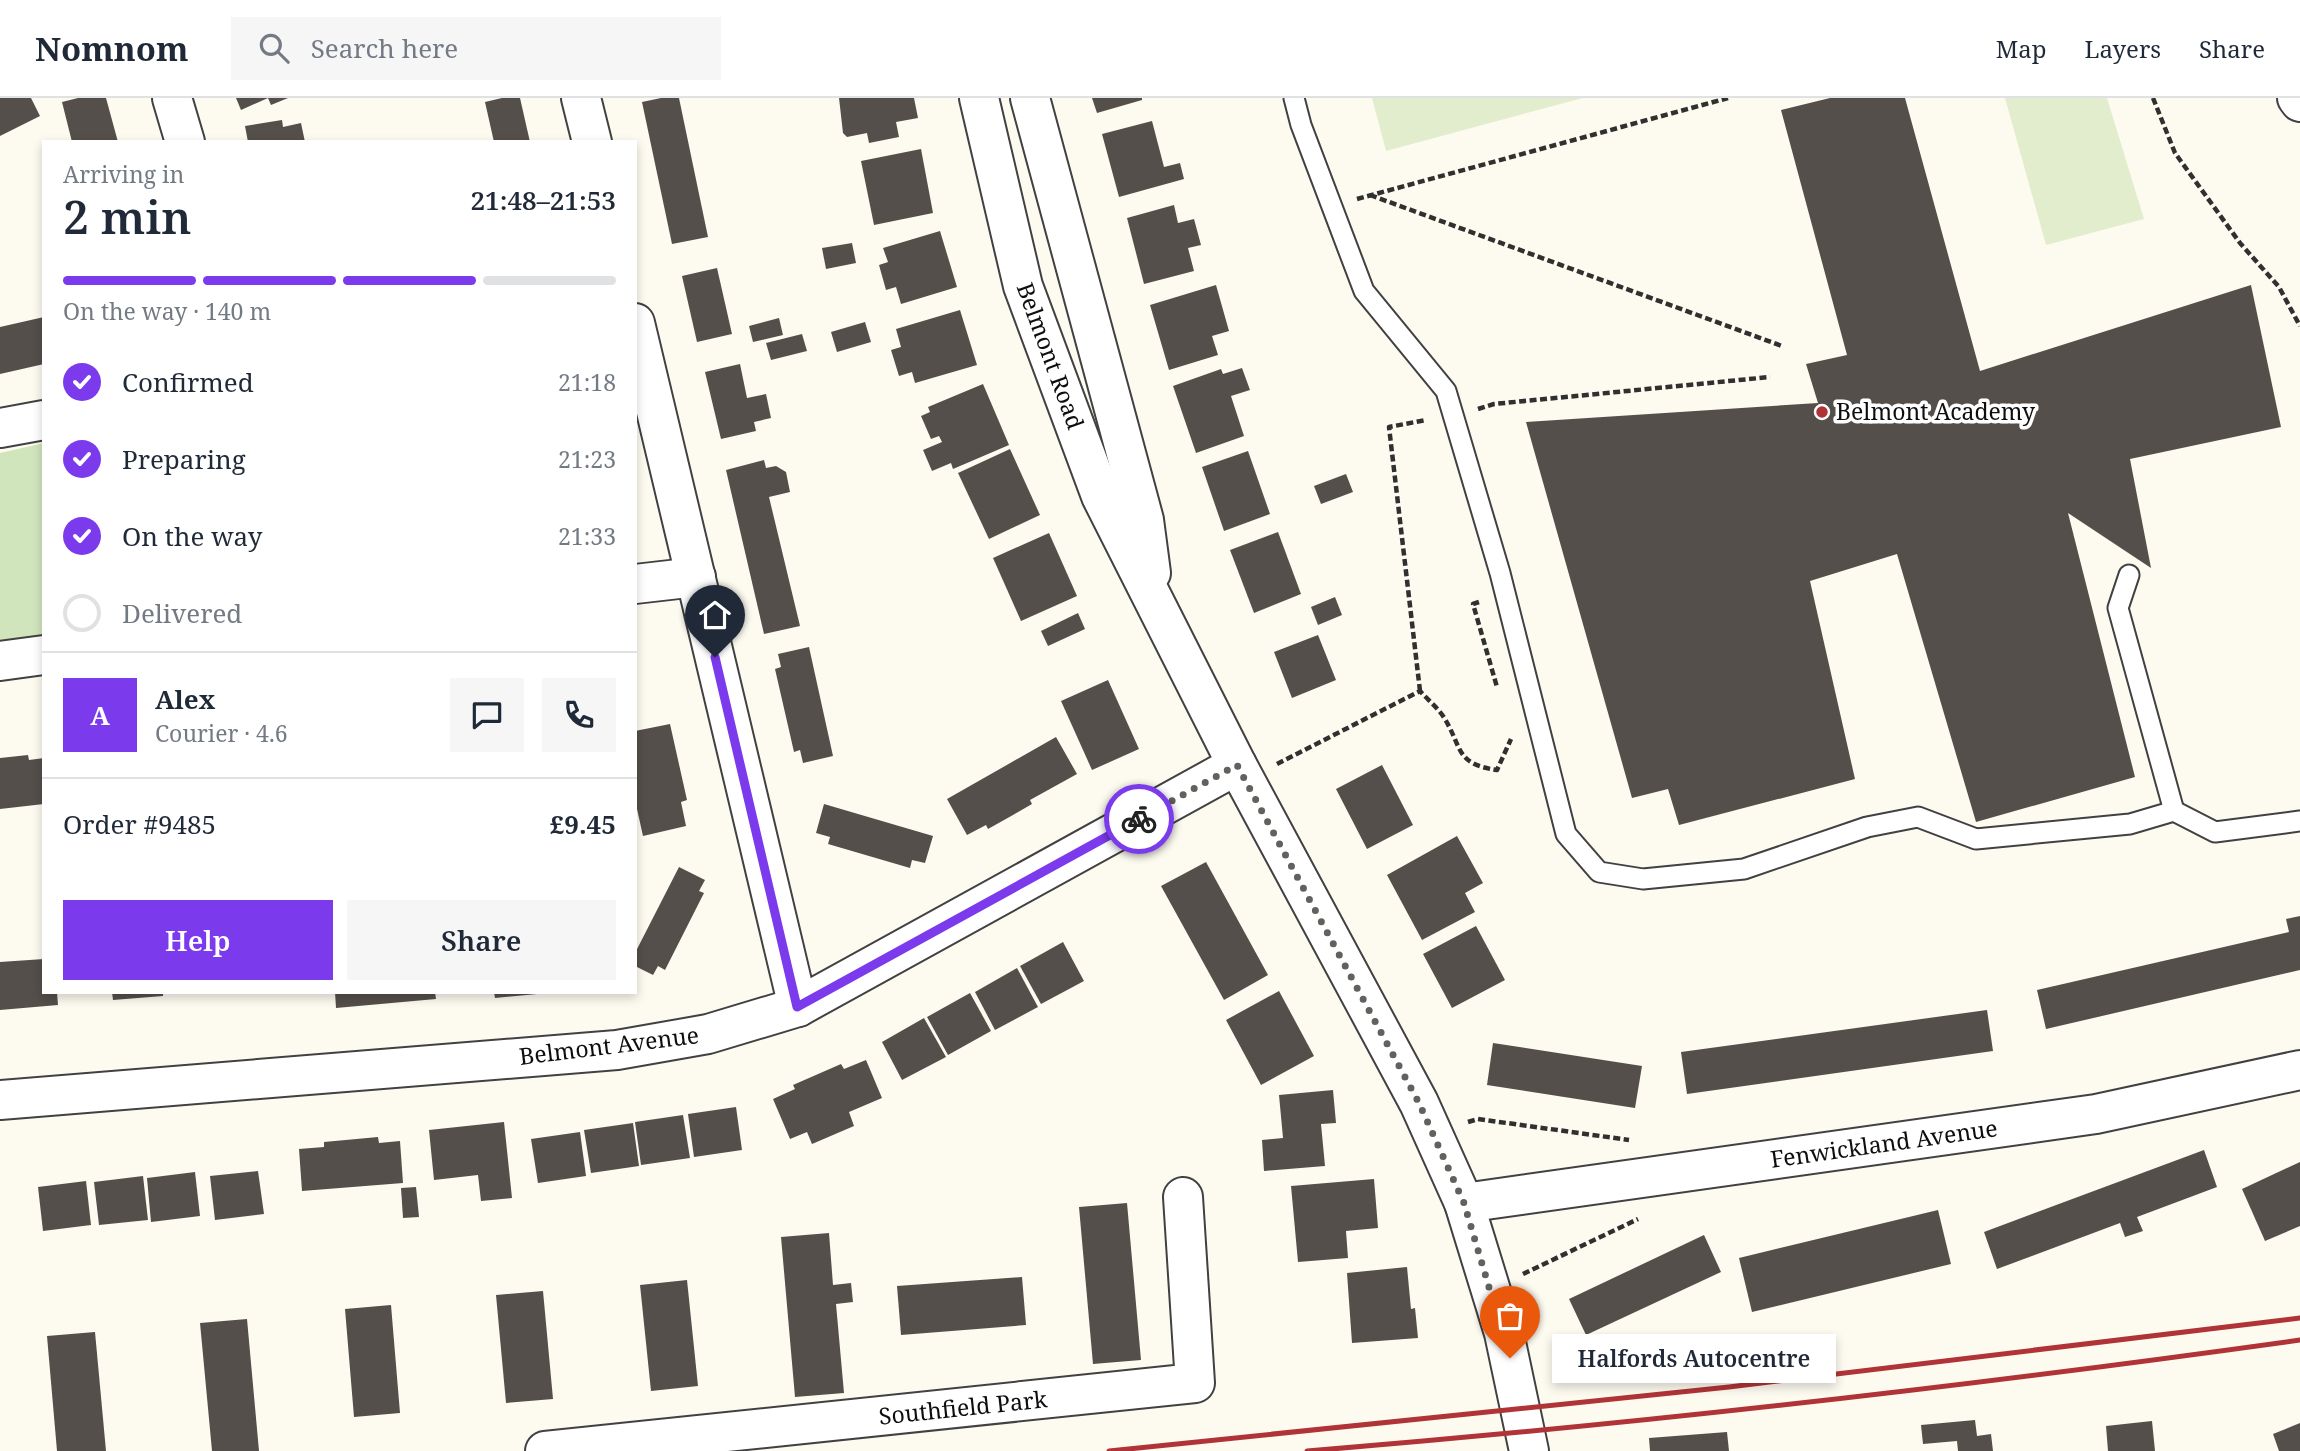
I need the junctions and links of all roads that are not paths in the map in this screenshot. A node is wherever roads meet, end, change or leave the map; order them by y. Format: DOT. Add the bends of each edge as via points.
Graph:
graph roads {
  1 [pos="172,98"];
  2 [pos="581,98"];
  3 [pos="979,98"];
  4 [pos="1030,98"];
  5 [pos="1294,98"];
  6 [pos="2297,98"];
  7 [pos="2300,102"];
  8 [pos="184,140"];
  9 [pos="592,140"];
  10 [pos="637,331"];
  11 [pos="42,420"];
  12 [pos="0,428"];
  13 [pos="2129,575"];
  14 [pos="696,577"];
  15 [pos="637,584"];
  16 [pos="1154,603"];
  17 [pos="42,655"];
  18 [pos="0,661"];
  19 [pos="1241,773"];
  20 [pos="2174,811"];
  21 [pos="2300,821"];
  22 [pos="797,1007"];
  23 [pos="2300,1070"];
  24 [pos="0,1100"];
  25 [pos="1183,1197"];
  26 [pos="1464,1203"];
  27 [pos="545,1451"];
  28 [pos="1529,1451"];
  1 -- 8 [label="street"];
  2 -- 9 [label="street"];
  3 -- 16 [label="street, Belmont Road" via="1023,286 1101,496"];
  4 -- 16 [label="street, Belmont Road" via="1144,520"];
  5 -- 20 [label="lane" via="1364,291 1446,391 1505,593 1566,834 1599,872 1643,878 1744,869 1867,827 1918,817 1976,839 2130,824"];
  6 -- 7 [label="street"];
  10 -- 14 [label="street"];
  11 -- 12 [label="street"];
  13 -- 20 [label="lane" via="2119,608"];
  14 -- 15 [label="street"];
  14 -- 22 [label="street"];
  16 -- 19 [label="street, Belmont Road"];
  17 -- 18 [label="street"];
  19 -- 22 [label="street, Belmont Avenue"];
  19 -- 26 [label="street, Belmont Road" via="1419,1103"];
  20 -- 21 [label="lane" via="2215,832"];
  22 -- 24 [label="street, Belmont Avenue" via="708,1034 617,1050"];
  23 -- 26 [label="street, Fenwickland Avenue" via="2096,1114"];
  25 -- 27 [label="street, Southfield Park" via="1195,1383"];
  26 -- 28 [label="street, Belmont Road" via="1504,1333"];
}
